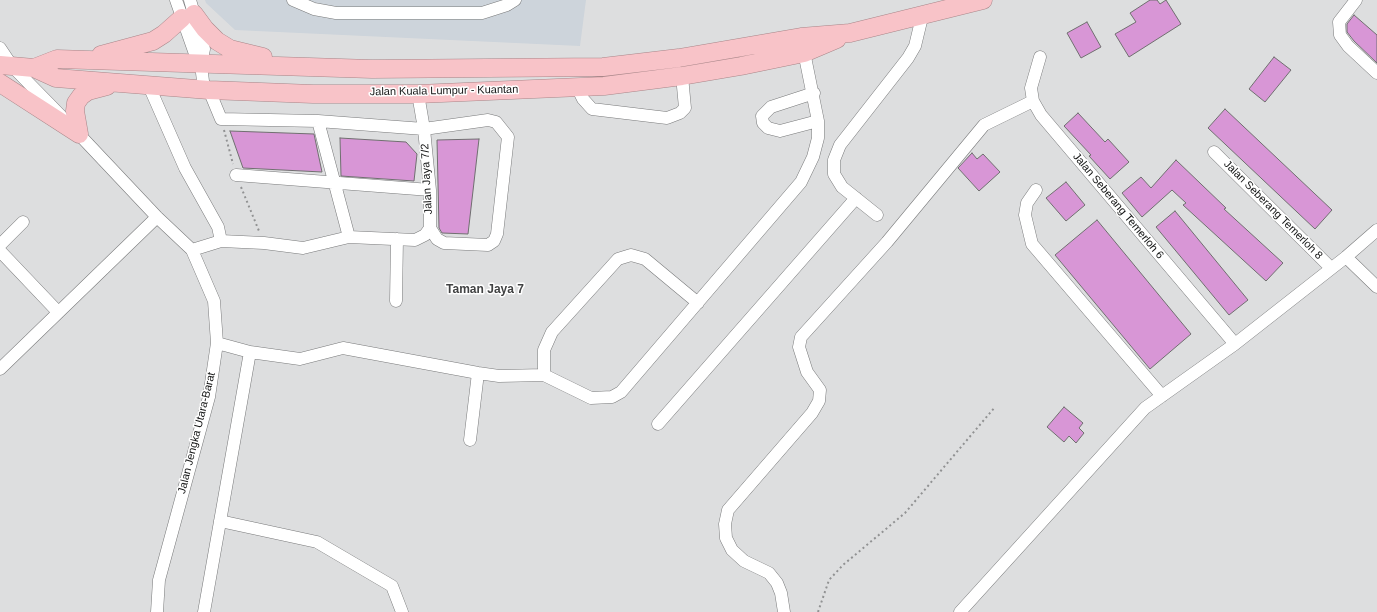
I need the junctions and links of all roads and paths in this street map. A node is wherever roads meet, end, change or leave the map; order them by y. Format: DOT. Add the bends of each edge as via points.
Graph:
graph roads {
  1 [pos="176,0"];
  2 [pos="293,0"];
  3 [pos="515,0"];
  4 [pos="983,0"];
  5 [pos="1356,0"];
  6 [pos="189,10"];
  7 [pos="922,17"];
  8 [pos="803,45"];
  9 [pos="0,48"];
  10 [pos="1040,57"];
  11 [pos="81,61"];
  12 [pos="201,64"];
  13 [pos="6,66"];
  14 [pos="321,67"];
  15 [pos="34,68"];
  16 [pos="1377,73"];
  17 [pos="682,76"];
  18 [pos="0,83"];
  19 [pos="117,83"];
  20 [pos="148,86"];
  21 [pos="578,87"];
  22 [pos="207,90"];
  23 [pos="814,93"];
  24 [pos="418,94"];
  25 [pos="1034,101"];
  26 [pos="818,121"];
  27 [pos="318,122"];
  28 [pos="424,129"];
  29 [pos="79,134"];
  30 [pos="1214,152"];
  31 [pos="236,174"];
  32 [pos="334,181"];
  33 [pos="430,190"];
  34 [pos="1036,190"];
  35 [pos="856,198"];
  36 [pos="877,215"];
  37 [pos="157,217"];
  38 [pos="23,222"];
  39 [pos="430,228"];
  40 [pos="1377,230"];
  41 [pos="349,237"];
  42 [pos="397,239"];
  43 [pos="221,241"];
  44 [pos="0,245"];
  45 [pos="192,250"];
  46 [pos="0,251"];
  47 [pos="1346,257"];
  48 [pos="1332,268"];
  49 [pos="1377,287"];
  50 [pos="396,301"];
  51 [pos="698,304"];
  52 [pos="58,312"];
  53 [pos="217,343"];
  54 [pos="1235,344"];
  55 [pos="250,352"];
  56 [pos="0,369"];
  57 [pos="478,373"];
  58 [pos="544,375"];
  59 [pos="1162,396"];
  60 [pos="995,407"];
  61 [pos="658,424"];
  62 [pos="470,440"];
  63 [pos="220,521"];
  64 [pos="157,612"];
  65 [pos="204,612"];
  66 [pos="402,612"];
  67 [pos="783,612"];
  68 [pos="818,612"];
  69 [pos="960,612"];
  1 -- 6 [label="street"];
  2 -- 3 [label="street" via="314,9 336,14 482,13"];
  4 -- 7 [label="highway, Jalan Kuala Lumpur - Kuantan"];
  5 -- 16 [label="street" via="1339,22 1340,35"];
  6 -- 11 [label="highway" via="164,34 153,40"];
  6 -- 12 [label="street" via="194,51"];
  6 -- 14 [label="highway" via="217,41 230,49 244,54"];
  7 -- 8 [label="highway, Jalan Kuala Lumpur - Kuantan"];
  7 -- 35 [label="street" via="915,46 908,58 840,145 834,160 834,174 842,187"];
  8 -- 14 [label="highway, Jalan Kuala Lumpur - Kuantan" via="603,67"];
  8 -- 17 [label="highway, Jalan Kuala Lumpur - Kuantan" via="741,66"];
  8 -- 23 [label="street"];
  9 -- 13 [label="street, Jalan Jengka Utara-Barat"];
  10 -- 25 [label="street, Jalan Seberang Temerloh 6" via="1031,88"];
  11 -- 12 [label="highway, Jalan Kuala Lumpur - Kuantan"];
  11 -- 15 [label="highway, Jalan Kuala Lumpur - Kuantan" via="57,59"];
  12 -- 14 [label="highway, Jalan Kuala Lumpur - Kuantan"];
  12 -- 22 [label="street"];
  13 -- 15 [label="highway, Jalan Kuala Lumpur - Kuantan"];
  13 -- 29 [label="street, Jalan Jengka Utara-Barat"];
  15 -- 19 [label="highway, Jalan Kuala Lumpur - Kuantan" via="56,78"];
  17 -- 21 [label="highway, Jalan Kuala Lumpur - Kuantan"];
  17 -- 21 [label="street" via="685,108 667,118 592,109 583,99"];
  18 -- 29 [label="highway"];
  19 -- 20 [label="highway, Jalan Kuala Lumpur - Kuantan"];
  19 -- 29 [label="highway" via="88,91 81,96 76,103 75,111"];
  20 -- 22 [label="highway, Jalan Kuala Lumpur - Kuantan"];
  20 -- 43 [label="street" via="185,168 218,227"];
  21 -- 24 [label="highway, Jalan Kuala Lumpur - Kuantan"];
  22 -- 24 [label="highway, Jalan Kuala Lumpur - Kuantan"];
  22 -- 27 [label="street" via="221,119"];
  23 -- 26 [label="street"];
  23 -- 26 [label="street" via="771,106 762,116 763,123 768,128 780,131"];
  24 -- 28 [label="street, Jalan Jaya 7/2"];
  25 -- 54 [label="street, Jalan Seberang Temerloh 6" via="1041,115"];
  25 -- 67 [label="street" via="984,125 887,242 801,337 798,347 808,372 820,390 819,401 812,413 728,510 725,524 726,538 732,550 744,561 769,573 777,583 782,593"];
  26 -- 51 [label="street" via="818,138 813,157 801,182"];
  27 -- 28 [label="street"];
  27 -- 32 [label="street"];
  28 -- 33 [label="street, Jalan Jaya 7/2"];
  28 -- 39 [label="street" via="488,120 496,122 508,137 497,234 494,241 488,245 444,243 437,239"];
  29 -- 37 [label="street, Jalan Jengka Utara-Barat"];
  30 -- 48 [label="street, Jalan Seberang Temerloh 8"];
  31 -- 32 [label="street"];
  32 -- 33 [label="street"];
  32 -- 41 [label="street"];
  33 -- 39 [label="street, Jalan Jaya 7/2"];
  34 -- 59 [label="street" via="1028,203 1025,215 1032,244"];
  35 -- 36 [label="street"];
  35 -- 61 [label="street"];
  37 -- 45 [label="street, Jalan Jengka Utara-Barat"];
  37 -- 52 [label="street"];
  38 -- 44 [label="street"];
  39 -- 42 [label="street, Jalan Jaya 7/2" via="425,235 415,240"];
  40 -- 47 [label="street"];
  41 -- 42 [label="street, Jalan Jaya 7/2"];
  41 -- 43 [label="street, Jalan Jaya 7/2" via="303,248"];
  42 -- 50 [label="street"];
  43 -- 45 [label="street, Jalan Jaya 7/2"];
  45 -- 53 [label="street, Jalan Jengka Utara-Barat" via="214,301"];
  46 -- 52 [label="street"];
  47 -- 48 [label="street"];
  47 -- 49 [label="street"];
  48 -- 54 [label="street"];
  51 -- 58 [label="street" via="621,392 612,397 591,398"];
  51 -- 58 [label="street" via="645,258 631,256 618,259 552,332 544,350"];
  52 -- 56 [label="street"];
  53 -- 55 [label="street"];
  53 -- 64 [label="street, Jalan Jengka Utara-Barat" via="209,397 159,580"];
  54 -- 59 [label="street"];
  55 -- 57 [label="street" via="300,359 343,348"];
  55 -- 63 [label="street"];
  57 -- 58 [label="street" via="499,376"];
  57 -- 62 [label="street"];
  59 -- 69 [label="street" via="1145,408"];
  60 -- 68 [label="path" via="905,513 829,580"];
  63 -- 65 [label="street"];
  63 -- 66 [label="street" via="317,542 392,586"];
}
